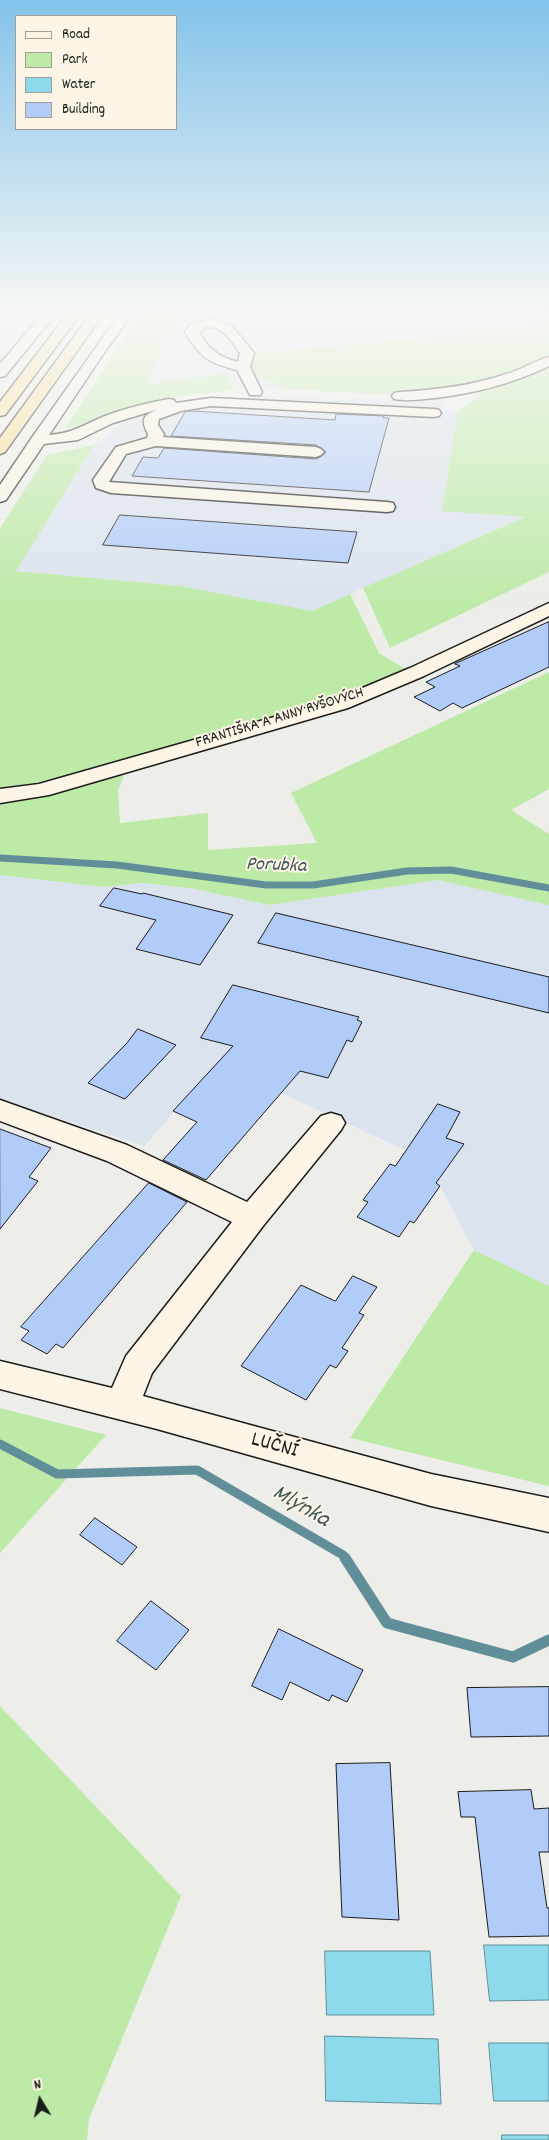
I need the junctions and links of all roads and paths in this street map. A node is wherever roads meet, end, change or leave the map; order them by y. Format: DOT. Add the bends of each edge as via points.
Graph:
graph roads {
  1 [pos="27,412"];
  2 [pos="57,412"];
  3 [pos="132,412"];
  4 [pos="165,412"];
  5 [pos="411,412"];
  6 [pos="434,413"];
  7 [pos="38,439"];
  8 [pos="154,441"];
  9 [pos="0,449"];
  10 [pos="316,452"];
  11 [pos="0,497"];
  12 [pos="387,507"];
  13 [pos="549,609"];
  14 [pos="0,796"];
  15 [pos="0,1110"];
  16 [pos="331,1123"];
  17 [pos="252,1218"];
  18 [pos="0,1375"];
  19 [pos="122,1405"];
  20 [pos="548,1515"];
  1 -- 9 [label="highway"];
  2 -- 7 [label="street"];
  3 -- 7 [label="street" via="73,437"];
  4 -- 8 [label="street" via="152,417 151,425 156,434"];
  5 -- 6 [label="street"];
  7 -- 11 [label="street"];
  8 -- 10 [label="street"];
  8 -- 12 [label="street" via="122,450 100,480 102,485"];
  13 -- 14 [label="street, FRANTIŠKA A ANNY RYŠOVÝCH" via="341,704 41,790"];
  15 -- 17 [label="street" via="117,1153"];
  16 -- 17 [label="street"];
  17 -- 19 [label="street" via="138,1366"];
  18 -- 19 [label="street, LUČNÍ"];
  19 -- 20 [label="street, LUČNÍ" via="431,1490"];
}
